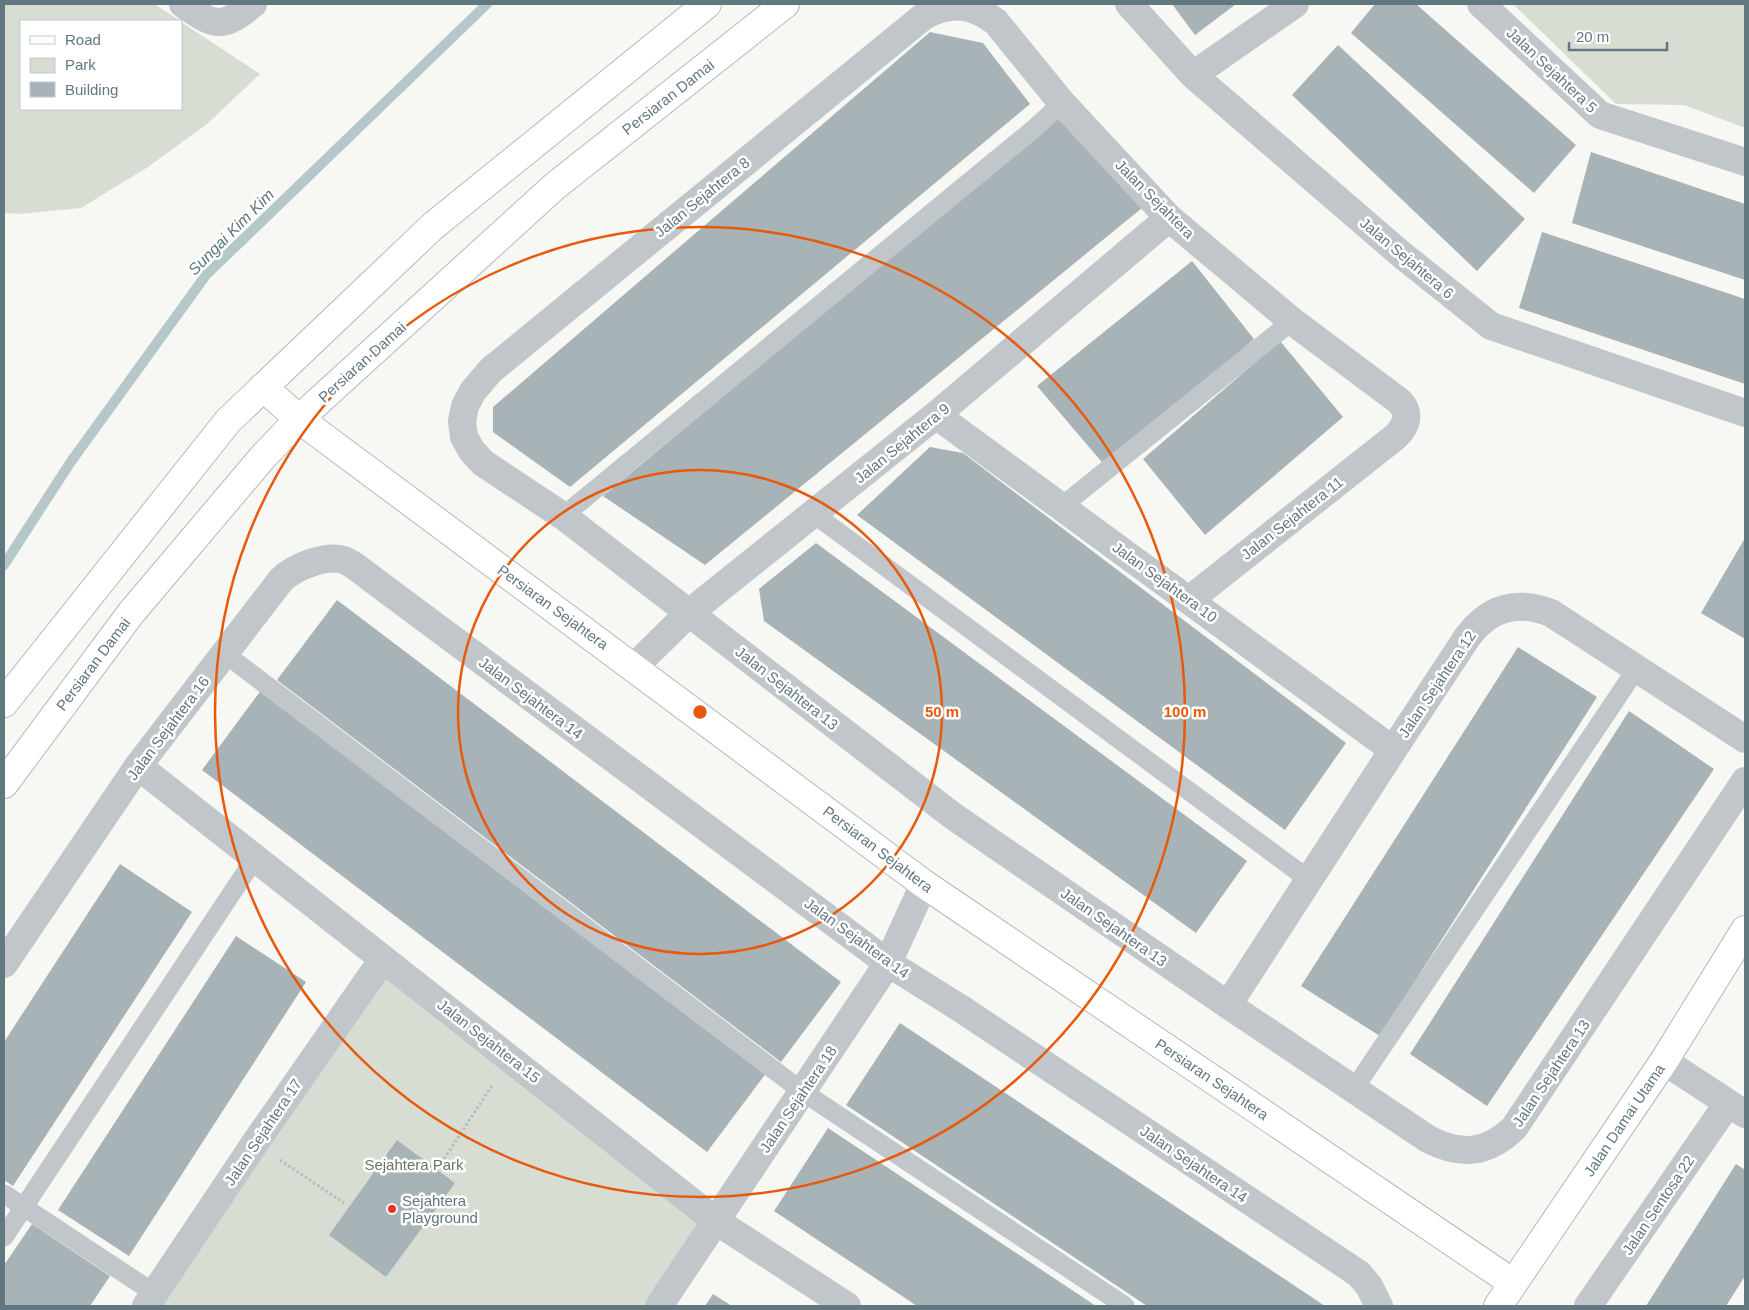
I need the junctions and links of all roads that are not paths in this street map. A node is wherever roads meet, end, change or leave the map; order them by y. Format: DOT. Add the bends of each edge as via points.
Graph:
graph roads {
  1 [pos="183,4"];
  2 [pos="253,4"];
  3 [pos="707,4"];
  4 [pos="785,4"];
  5 [pos="1129,4"];
  6 [pos="1295,4"];
  7 [pos="1481,4"];
  8 [pos="914,24"];
  9 [pos="1193,75"];
  10 [pos="1062,103"];
  11 [pos="1745,162"];
  12 [pos="1169,218"];
  13 [pos="1292,321"];
  14 [pos="491,370"];
  15 [pos="263,387"];
  16 [pos="1745,413"];
  17 [pos="936,415"];
  18 [pos="299,419"];
  19 [pos="1395,437"];
  20 [pos="1062,507"];
  21 [pos="814,514"];
  22 [pos="562,516"];
  23 [pos="372,579"];
  24 [pos="1189,600"];
  25 [pos="689,612"];
  26 [pos="224,653"];
  27 [pos="634,667"];
  28 [pos="1637,668"];
  29 [pos="4,703"];
  30 [pos="1745,739"];
  31 [pos="1393,750"];
  32 [pos="138,766"];
  33 [pos="1745,781"];
  34 [pos="4,784"];
  35 [pos="255,858"];
  36 [pos="1308,879"];
  37 [pos="924,884"];
  38 [pos="1745,930"];
  39 [pos="383,958"];
  40 [pos="888,963"];
  41 [pos="4,964"];
  42 [pos="1228,1005"];
  43 [pos="1664,1061"];
  44 [pos="1354,1089"];
  45 [pos="803,1092"];
  46 [pos="1736,1109"];
  47 [pos="4,1194"];
  48 [pos="24,1208"];
  49 [pos="716,1221"];
  50 [pos="4,1237"];
  51 [pos="1513,1283"];
  52 [pos="150,1300"];
  53 [pos="843,1305"];
  54 [pos="659,1306"];
  55 [pos="1125,1306"];
  56 [pos="1379,1306"];
  57 [pos="1498,1306"];
  58 [pos="1588,1306"];
  1 -- 2 [label="street" via="210,21 220,22 229,21"];
  3 -- 15 [label="main road" via="433,226"];
  4 -- 18 [label="main road, Persiaran Damai" via="555,186"];
  5 -- 9 [label="street, Jalan Sejahtera 6"];
  6 -- 9 [label="street"];
  7 -- 11 [label="street, Jalan Sejahtera 5" via="1600,115"];
  8 -- 10 [label="street, Jalan Sejahtera" via="935,10 952,6 983,12 996,22"];
  8 -- 14 [label="street, Jalan Sejahtera 8"];
  9 -- 16 [label="street, Jalan Sejahtera 6" via="1402,255 1491,326"];
  10 -- 12 [label="street, Jalan Sejahtera"];
  10 -- 22 [label="lane"];
  12 -- 13 [label="street, Jalan Sejahtera"];
  12 -- 17 [label="street, Jalan Sejahtera 9"];
  13 -- 19 [label="street, Jalan Sejahtera" via="1403,405 1406,423"];
  13 -- 20 [label="lane"];
  14 -- 22 [label="street, Jalan Sejahtera 13" via="466,406 462,421 464,437 483,462"];
  15 -- 18 [label="main road, Persiaran Sejahtera"];
  15 -- 29 [label="main road" via="228,421"];
  17 -- 20 [label="street, Jalan Sejahtera 10"];
  17 -- 21 [label="street, Jalan Sejahtera 9"];
  18 -- 27 [label="main road, Persiaran Sejahtera"];
  18 -- 34 [label="main road, Persiaran Damai" via="131,613"];
  19 -- 24 [label="street, Jalan Sejahtera 11"];
  20 -- 24 [label="street, Jalan Sejahtera 10"];
  21 -- 25 [label="street, Jalan Sejahtera 9"];
  21 -- 36 [label="lane"];
  22 -- 25 [label="street, Jalan Sejahtera 13"];
  23 -- 26 [label="street, Jalan Sejahtera 16" via="345,560 321,560 296,569 281,580"];
  23 -- 40 [label="street, Jalan Sejahtera 14"];
  24 -- 31 [label="street, Jalan Sejahtera 10"];
  25 -- 27 [label="street, Jalan Sejahtera 9"];
  25 -- 42 [label="street, Jalan Sejahtera 13" via="954,816"];
  26 -- 32 [label="street, Jalan Sejahtera 16"];
  26 -- 45 [label="lane"];
  27 -- 37 [label="main road, Persiaran Sejahtera"];
  28 -- 30 [label="street, Jalan Sejahtera 12"];
  28 -- 31 [label="street, Jalan Sejahtera 12" via="1551,613 1521,606 1500,610 1474,628"];
  28 -- 44 [label="lane"];
  31 -- 36 [label="street, Jalan Sejahtera 12"];
  32 -- 35 [label="street, Jalan Sejahtera 15"];
  32 -- 41 [label="street, Jalan Sejahtera 16"];
  33 -- 44 [label="street, Jalan Sejahtera 13" via="1522,1119 1506,1136 1476,1150 1455,1150 1428,1139"];
  35 -- 39 [label="street, Jalan Sejahtera 15"];
  35 -- 48 [label="lane"];
  36 -- 42 [label="street, Jalan Sejahtera 12"];
  37 -- 40 [label="street, Jalan Sejahtera 18"];
  37 -- 51 [label="main road, Persiaran Sejahtera"];
  38 -- 43 [label="main road, Jalan Damai Utama"];
  39 -- 49 [label="street, Jalan Sejahtera 15"];
  39 -- 52 [label="street, Jalan Sejahtera 17"];
  40 -- 45 [label="street, Jalan Sejahtera 18"];
  40 -- 56 [label="street, Jalan Sejahtera 14" via="1359,1274"];
  42 -- 44 [label="street, Jalan Sejahtera 13"];
  43 -- 46 [label="street"];
  43 -- 51 [label="main road, Jalan Damai Utama"];
  45 -- 49 [label="street, Jalan Sejahtera 18"];
  45 -- 55 [label="lane"];
  46 -- 58 [label="street, Jalan Sentosa 22"];
  47 -- 48 [label="lane"];
  48 -- 50 [label="lane"];
  48 -- 52 [label="lane"];
  49 -- 53 [label="street, Jalan Sejahtera 15"];
  49 -- 54 [label="street, Jalan Sejahtera 18"];
  51 -- 57 [label="main road, Jalan Damai Utama"];
}
